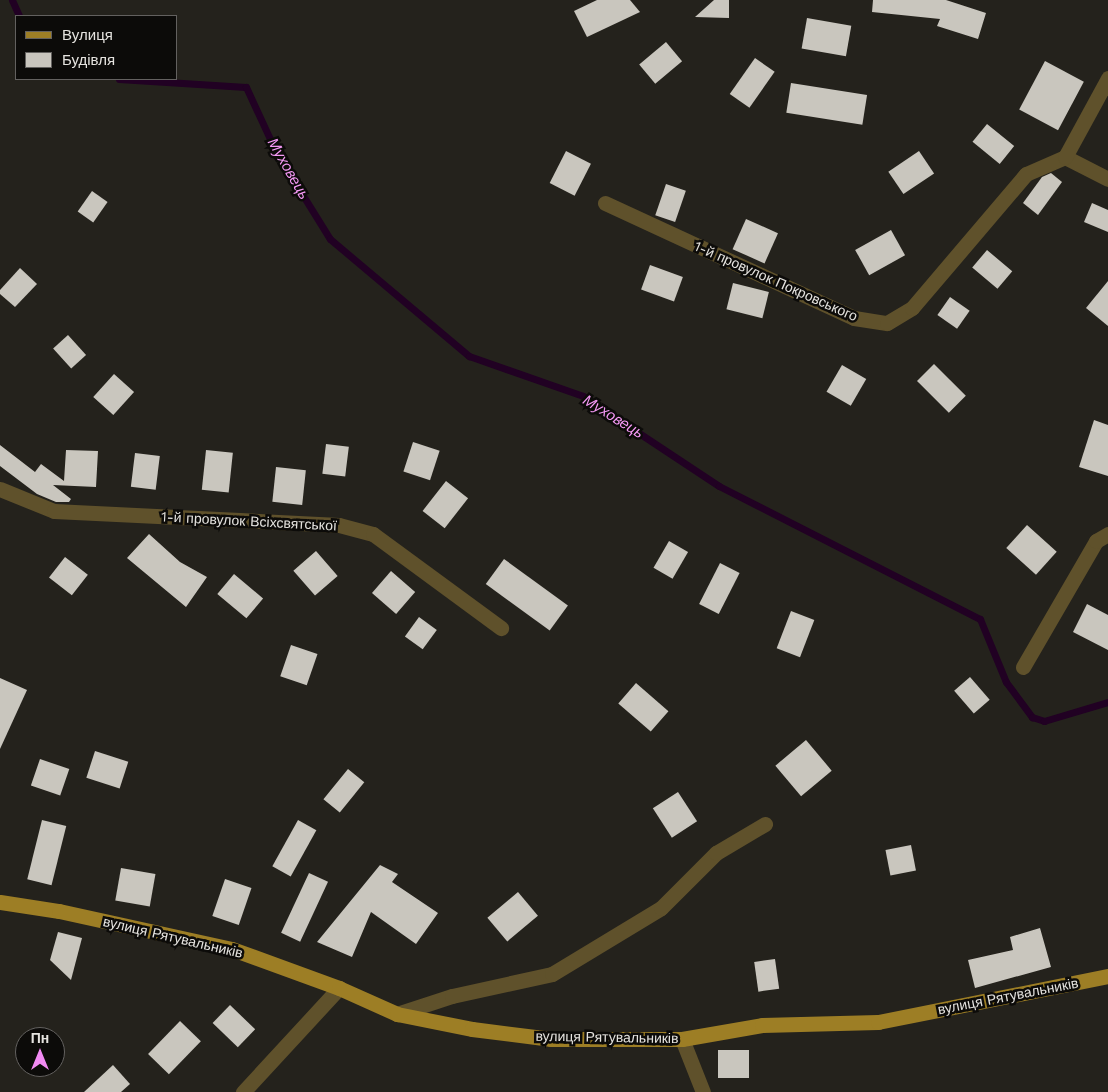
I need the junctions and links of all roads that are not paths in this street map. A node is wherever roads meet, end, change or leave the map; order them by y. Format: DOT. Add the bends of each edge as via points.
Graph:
graph roads {
  1 [pos="1108,78"];
  2 [pos="1064,157"];
  3 [pos="1108,178"];
  4 [pos="605,203"];
  5 [pos="0,489"];
  6 [pos="1108,534"];
  7 [pos="501,628"];
  8 [pos="1023,667"];
  9 [pos="765,824"];
  10 [pos="0,902"];
  11 [pos="1108,976"];
  12 [pos="339,988"];
  13 [pos="397,1014"];
  14 [pos="682,1039"];
  15 [pos="244,1092"];
  16 [pos="703,1092"];
  1 -- 2 [label="street"];
  2 -- 3 [label="street"];
  2 -- 4 [label="street, 1-й провулок Покровського" via="1026,174 912,308 887,323 854,318"];
  5 -- 7 [label="street, 1-й провулок Всіхсвятської" via="54,510 339,525 373,534"];
  6 -- 8 [label="street" via="1096,541"];
  9 -- 13 [label="street" via="716,853 661,908 552,974 452,996"];
  10 -- 12 [label="main road, вулиця Рятувальників" via="59,911 232,949"];
  11 -- 14 [label="main road, вулиця Рятувальників" via="878,1022 762,1025"];
  12 -- 13 [label="main road, вулиця Рятувальників"];
  12 -- 15 [label="street"];
  13 -- 14 [label="main road, вулиця Рятувальників" via="472,1029 551,1039"];
  14 -- 16 [label="street"];
}
